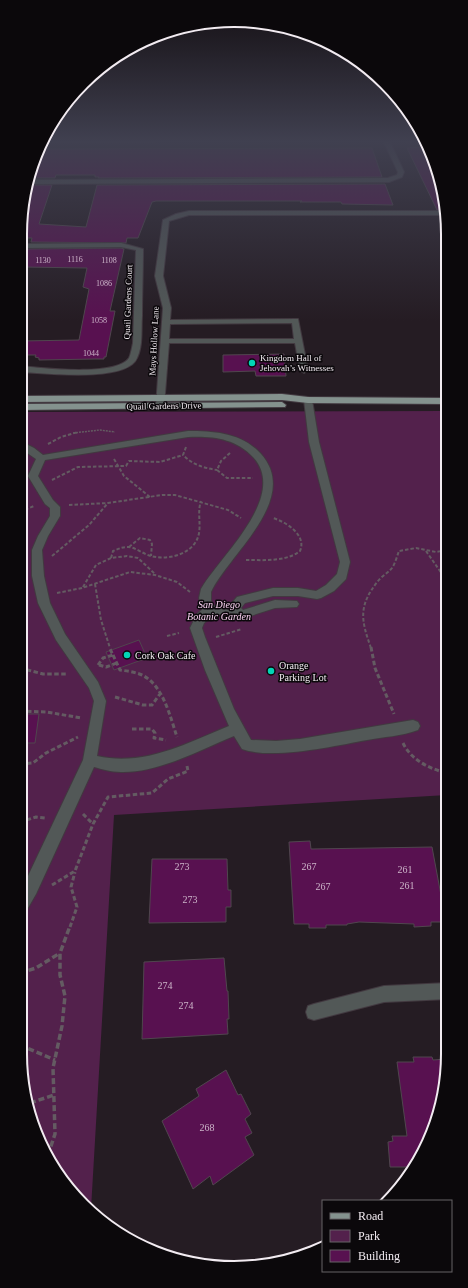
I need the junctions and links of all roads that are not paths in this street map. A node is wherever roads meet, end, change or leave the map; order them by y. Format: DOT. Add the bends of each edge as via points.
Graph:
graph roads {
  1 [pos="440,213"];
  2 [pos="27,246"];
  3 [pos="166,322"];
  4 [pos="165,341"];
  5 [pos="299,341"];
  6 [pos="27,370"];
  7 [pos="304,370"];
  8 [pos="27,398"];
  9 [pos="308,400"];
  10 [pos="441,401"];
  11 [pos="160,402"];
  12 [pos="27,408"];
  13 [pos="27,448"];
  14 [pos="41,458"];
  15 [pos="293,604"];
  16 [pos="210,610"];
  17 [pos="238,612"];
  18 [pos="413,726"];
  19 [pos="237,729"];
  20 [pos="90,760"];
  21 [pos="27,883"];
  22 [pos="441,991"];
  23 [pos="314,1012"];
  1 -- 3 [label="street, Mays Hollow Lane" via="178,215 166,220 159,276 167,308"];
  2 -- 6 [label="street, Quail Gardens Court" via="121,245 140,249 137,343 133,359 123,367 103,371"];
  3 -- 4 [label="street, Mays Hollow Lane"];
  3 -- 5 [label="street" via="295,321"];
  4 -- 5 [label="street"];
  4 -- 11 [label="street, Mays Hollow Lane"];
  5 -- 7 [label="street"];
  8 -- 11 [label="main road, Quail Gardens Drive"];
  9 -- 10 [label="main road, Quail Gardens Drive"];
  9 -- 11 [label="main road, Quail Gardens Drive" via="283,405"];
  9 -- 17 [label="street" via="314,442 346,562 342,576 330,588 317,594 273,592 241,600"];
  11 -- 12 [label="main road, Quail Gardens Drive"];
  13 -- 14 [label="street"];
  14 -- 16 [label="street" via="188,434 224,436 244,444 253,451 262,462 268,476 267,492 252,525 207,589 204,597"];
  14 -- 20 [label="street" via="33,476 55,507 55,516 38,550 42,594 60,636 94,686 100,701"];
  15 -- 17 [label="street" via="275,604"];
  16 -- 17 [label="street"];
  16 -- 19 [label="street" via="200,618 196,626"];
  18 -- 19 [label="street" via="266,748 248,745"];
  19 -- 20 [label="street" via="161,759 123,766"];
  20 -- 21 [label="street"];
  22 -- 23 [label="street" via="384,994"];
}
